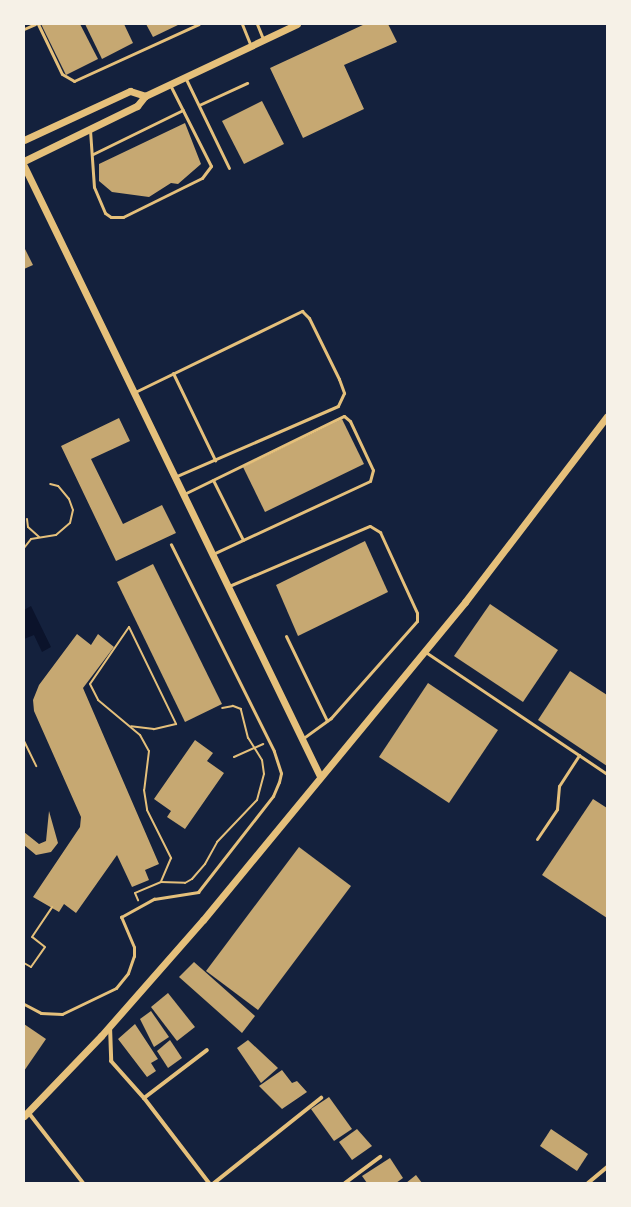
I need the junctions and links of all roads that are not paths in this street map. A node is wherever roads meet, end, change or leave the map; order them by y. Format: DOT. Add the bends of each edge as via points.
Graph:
graph roads {
  1 [pos="36,24"];
  2 [pos="199,24"];
  3 [pos="242,24"];
  4 [pos="257,24"];
  5 [pos="297,24"];
  6 [pos="24,29"];
  7 [pos="263,40"];
  8 [pos="250,46"];
  9 [pos="185,77"];
  10 [pos="247,83"];
  11 [pos="170,84"];
  12 [pos="145,96"];
  13 [pos="198,105"];
  14 [pos="183,110"];
  15 [pos="90,128"];
  16 [pos="24,140"];
  17 [pos="93,154"];
  18 [pos="24,161"];
  19 [pos="24,166"];
  20 [pos="229,168"];
  21 [pos="173,373"];
  22 [pos="133,393"];
  23 [pos="607,416"];
  24 [pos="215,460"];
  25 [pos="175,477"];
  26 [pos="213,480"];
  27 [pos="184,494"];
  28 [pos="244,540"];
  29 [pos="172,544"];
  30 [pos="213,554"];
  31 [pos="228,586"];
  32 [pos="286,636"];
  33 [pos="424,651"];
  34 [pos="327,721"];
  35 [pos="302,739"];
  36 [pos="579,755"];
  37 [pos="607,774"];
  38 [pos="320,776"];
  39 [pos="537,839"];
  40 [pos="24,1004"];
  41 [pos="110,1026"];
  42 [pos="207,1050"];
  43 [pos="144,1098"];
  44 [pos="321,1098"];
  45 [pos="26,1114"];
  46 [pos="380,1157"];
  47 [pos="607,1167"];
  48 [pos="84,1183"];
  49 [pos="209,1183"];
  50 [pos="214,1183"];
  51 [pos="345,1183"];
  52 [pos="588,1183"];
  1 -- 2 [label="lane" via="62,74 74,81"];
  1 -- 6 [label="lane"];
  3 -- 8 [label="lane"];
  4 -- 7 [label="lane"];
  5 -- 7 [label="street"];
  7 -- 8 [label="street"];
  8 -- 9 [label="street"];
  9 -- 11 [label="street"];
  9 -- 13 [label="lane"];
  10 -- 13 [label="lane"];
  11 -- 12 [label="street"];
  11 -- 14 [label="lane"];
  12 -- 15 [label="street" via="138,106"];
  12 -- 16 [label="street" via="130,91"];
  13 -- 20 [label="lane"];
  14 -- 17 [label="lane"];
  14 -- 17 [label="lane" via="212,166 210,172 123,217 111,217 105,213 94,186"];
  15 -- 17 [label="lane"];
  15 -- 18 [label="street"];
  19 -- 22 [label="street"];
  21 -- 22 [label="lane"];
  21 -- 24 [label="lane"];
  21 -- 24 [label="lane" via="302,312 309,318 339,379 344,393 341,403"];
  22 -- 25 [label="street"];
  23 -- 33 [label="street"];
  24 -- 25 [label="lane"];
  25 -- 27 [label="street"];
  26 -- 27 [label="lane"];
  26 -- 28 [label="lane"];
  26 -- 28 [label="lane" via="344,416 350,421 373,470 370,481"];
  27 -- 30 [label="street"];
  28 -- 30 [label="lane"];
  29 -- 40 [label="lane" via="269,741 281,772 273,796 198,892 154,899 121,917 134,947 134,956 128,973 116,988 62,1014 41,1013"];
  30 -- 31 [label="street"];
  31 -- 34 [label="lane" via="370,526 379,530 418,613 417,621"];
  31 -- 35 [label="street"];
  32 -- 34 [label="lane"];
  33 -- 36 [label="lane"];
  33 -- 38 [label="street"];
  34 -- 35 [label="lane"];
  35 -- 38 [label="street"];
  36 -- 37 [label="lane"];
  36 -- 39 [label="lane" via="559,786 557,809"];
  38 -- 41 [label="street" via="198,925"];
  41 -- 43 [label="street" via="111,1061"];
  41 -- 45 [label="street"];
  42 -- 43 [label="street"];
  43 -- 49 [label="street"];
  44 -- 50 [label="street"];
  45 -- 48 [label="street"];
  46 -- 51 [label="street"];
  47 -- 52 [label="street"];
}
